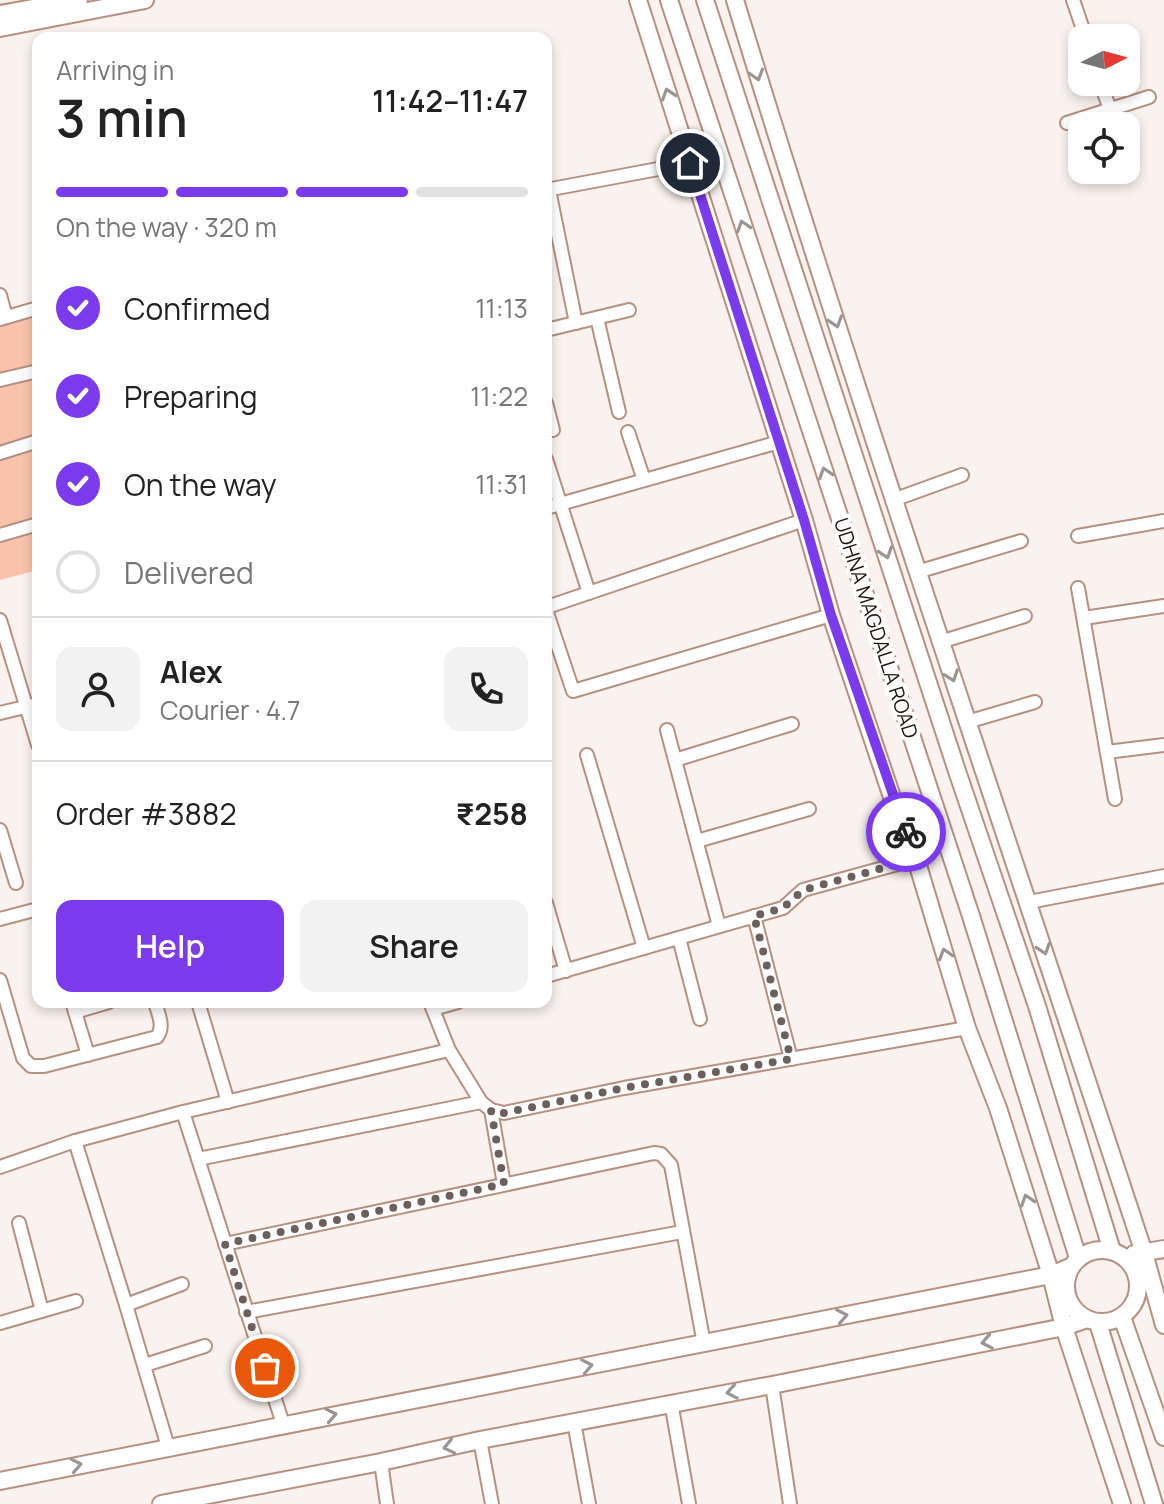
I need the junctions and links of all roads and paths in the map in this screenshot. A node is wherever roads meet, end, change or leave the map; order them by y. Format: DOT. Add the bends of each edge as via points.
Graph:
graph roads {
  1 [pos="79,0"];
  2 [pos="145,0"];
  3 [pos="638,0"];
  4 [pos="669,0"];
  5 [pos="705,0"];
  6 [pos="735,0"];
  7 [pos="1073,0"];
  8 [pos="0,14"];
  9 [pos="1081,24"];
  10 [pos="0,28"];
  11 [pos="1105,96"];
  12 [pos="1149,97"];
  13 [pos="1110,109"];
  14 [pos="1067,123"];
  15 [pos="690,163"];
  16 [pos="552,189"];
  17 [pos="552,213"];
  18 [pos="0,295"];
  19 [pos="32,310"];
  20 [pos="629,310"];
  21 [pos="3,318"];
  22 [pos="597,318"];
  23 [pos="576,323"];
  24 [pos="552,329"];
  25 [pos="32,372"];
  26 [pos="0,380"];
  27 [pos="619,412"];
  28 [pos="552,426"];
  29 [pos="553,430"];
  30 [pos="628,432"];
  31 [pos="779,442"];
  32 [pos="32,443"];
  33 [pos="0,453"];
  34 [pos="962,475"];
  35 [pos="552,477"];
  36 [pos="644,480"];
  37 [pos="893,500"];
  38 [pos="561,504"];
  39 [pos="552,506"];
  40 [pos="804,520"];
  41 [pos="1164,521"];
  42 [pos="32,526"];
  43 [pos="0,535"];
  44 [pos="1078,536"];
  45 [pos="1021,541"];
  46 [pos="917,572"];
  47 [pos="1078,588"];
  48 [pos="589,593"];
  49 [pos="552,605"];
  50 [pos="1164,606"];
  51 [pos="831,615"];
  52 [pos="1025,616"];
  53 [pos="1084,618"];
  54 [pos="0,620"];
  55 [pos="552,626"];
  56 [pos="940,642"];
  57 [pos="1035,702"];
  58 [pos="32,705"];
  59 [pos="0,713"];
  60 [pos="967,722"];
  61 [pos="792,724"];
  62 [pos="667,730"];
  63 [pos="1164,745"];
  64 [pos="1107,752"];
  65 [pos="587,755"];
  66 [pos="675,760"];
  67 [pos="1115,799"];
  68 [pos="809,809"];
  69 [pos="0,830"];
  70 [pos="697,841"];
  71 [pos="916,859"];
  72 [pos="1164,876"];
  73 [pos="16,883"];
  74 [pos="1029,902"];
  75 [pos="32,911"];
  76 [pos="754,916"];
  77 [pos="0,919"];
  78 [pos="552,923"];
  79 [pos="719,926"];
  80 [pos="679,938"];
  81 [pos="644,948"];
  82 [pos="566,971"];
  83 [pos="552,974"];
  84 [pos="0,980"];
  85 [pos="74,1008"];
  86 [pos="156,1008"];
  87 [pos="200,1008"];
  88 [pos="432,1008"];
  89 [pos="700,1019"];
  90 [pos="967,1028"];
  91 [pos="449,1050"];
  92 [pos="88,1055"];
  93 [pos="791,1059"];
  94 [pos="228,1102"];
  95 [pos="486,1106"];
  96 [pos="183,1112"];
  97 [pos="75,1141"];
  98 [pos="198,1159"];
  99 [pos="0,1167"];
  100 [pos="504,1184"];
  101 [pos="19,1223"];
  102 [pos="682,1232"];
  103 [pos="225,1244"];
  104 [pos="1164,1249"];
  105 [pos="1117,1253"];
  106 [pos="1144,1253"];
  107 [pos="1074,1263"];
  108 [pos="1051,1275"];
  109 [pos="182,1284"];
  110 [pos="76,1301"];
  111 [pos="1161,1302"];
  112 [pos="126,1305"];
  113 [pos="42,1311"];
  114 [pos="246,1312"];
  115 [pos="1126,1313"];
  116 [pos="1092,1321"];
  117 [pos="0,1323"];
  118 [pos="1164,1325"];
  119 [pos="1064,1327"];
  120 [pos="704,1344"];
  121 [pos="205,1346"];
  122 [pos="145,1365"];
  123 [pos="772,1385"];
  124 [pos="671,1402"];
  125 [pos="574,1422"];
  126 [pos="283,1424"];
  127 [pos="1164,1437"];
  128 [pos="480,1440"];
  129 [pos="168,1447"];
  130 [pos="381,1462"];
  131 [pos="0,1481"];
  132 [pos="161,1504"];
  133 [pos="387,1504"];
  134 [pos="492,1504"];
  135 [pos="589,1504"];
  136 [pos="689,1504"];
  137 [pos="790,1504"];
  138 [pos="1122,1504"];
  139 [pos="1154,1504"];
  1 -- 8 [label="street"];
  2 -- 10 [label="street"];
  15 -- 3 [label="street, one-way"];
  107 -- 4 [label="street, UDHNA MAGDALLA ROAD, one-way" via="928,786"];
  5 -- 105 [label="street, UDHNA MAGDALLA ROAD, one-way"];
  6 -- 37 [label="street, one-way"];
  7 -- 9 [label="street"];
  11 -- 13 [label="street"];
  12 -- 13 [label="street"];
  13 -- 14 [label="street"];
  15 -- 16 [label="street"];
  15 -- 31 [label="street"];
  17 -- 23 [label="street"];
  18 -- 21 [label="street"];
  19 -- 21 [label="street"];
  20 -- 22 [label="street"];
  22 -- 23 [label="street"];
  22 -- 27 [label="street"];
  23 -- 24 [label="street"];
  25 -- 26 [label="street"];
  28 -- 29 [label="street"];
  30 -- 36 [label="street"];
  31 -- 36 [label="street"];
  31 -- 40 [label="street"];
  32 -- 33 [label="street"];
  34 -- 37 [label="street"];
  35 -- 38 [label="street"];
  36 -- 38 [label="street"];
  37 -- 46 [label="street"];
  38 -- 39 [label="street"];
  38 -- 48 [label="street"];
  40 -- 48 [label="street"];
  40 -- 51 [label="street"];
  41 -- 44 [label="street"];
  42 -- 43 [label="street"];
  45 -- 46 [label="street"];
  46 -- 56 [label="street"];
  47 -- 53 [label="street"];
  48 -- 49 [label="street"];
  50 -- 53 [label="street"];
  51 -- 55 [label="street" via="573,691"];
  51 -- 71 [label="street"];
  52 -- 56 [label="street"];
  53 -- 64 [label="street"];
  54 -- 58 [label="street"];
  56 -- 60 [label="street, one-way"];
  57 -- 60 [label="street"];
  58 -- 59 [label="street"];
  60 -- 74 [label="street"];
  61 -- 66 [label="street"];
  62 -- 66 [label="street"];
  63 -- 64 [label="street"];
  64 -- 67 [label="street"];
  65 -- 81 [label="street"];
  66 -- 70 [label="street"];
  68 -- 70 [label="street"];
  69 -- 73 [label="street"];
  70 -- 79 [label="street"];
  71 -- 76 [label="street" via="803,890 783,908"];
  90 -- 71 [label="street, one-way"];
  72 -- 74 [label="street"];
  74 -- 106 [label="street, one-way"];
  75 -- 77 [label="street"];
  76 -- 79 [label="street"];
  76 -- 93 [label="street"];
  78 -- 82 [label="street"];
  79 -- 80 [label="street"];
  80 -- 81 [label="street"];
  80 -- 89 [label="street"];
  81 -- 82 [label="street"];
  82 -- 83 [label="street"];
  84 -- 92 [label="street" via="27,1064 44,1066"];
  85 -- 92 [label="street"];
  86 -- 92 [label="street" via="161,1026 157,1037"];
  87 -- 94 [label="street"];
  88 -- 91 [label="street"];
  90 -- 93 [label="street"];
  108 -- 90 [label="street, one-way"];
  91 -- 94 [label="street"];
  91 -- 95 [label="street"];
  93 -- 95 [label="street" via="504,1113"];
  94 -- 96 [label="street"];
  95 -- 98 [label="street"];
  95 -- 100 [label="street"];
  96 -- 97 [label="street"];
  96 -- 98 [label="street"];
  97 -- 99 [label="street"];
  97 -- 112 [label="street"];
  98 -- 103 [label="street"];
  100 -- 102 [label="street" via="661,1154 671,1165"];
  100 -- 103 [label="street"];
  101 -- 113 [label="street"];
  102 -- 114 [label="street"];
  102 -- 120 [label="street"];
  103 -- 114 [label="street"];
  104 -- 106 [label="street"];
  105 -- 106 [label="street"];
  105 -- 107 [label="street" via="1100,1249"];
  105 -- 115 [label="street, UDHNA MAGDALLA ROAD" via="1137,1275 1136,1298"];
  106 -- 111 [label="street"];
  107 -- 108 [label="street"];
  107 -- 116 [label="street, UDHNA MAGDALLA ROAD" via="1066,1279 1069,1303"];
  108 -- 119 [label="street"];
  120 -- 108 [label="street, one-way"];
  109 -- 112 [label="street"];
  110 -- 113 [label="street"];
  111 -- 115 [label="street"];
  111 -- 118 [label="street"];
  112 -- 122 [label="street"];
  113 -- 117 [label="street"];
  114 -- 126 [label="street"];
  115 -- 116 [label="street" via="1111,1322"];
  115 -- 127 [label="street, UDHNA MAGDALLA ROAD"];
  116 -- 119 [label="street"];
  116 -- 139 [label="street, UDHNA MAGDALLA ROAD"];
  119 -- 123 [label="street, one-way"];
  119 -- 138 [label="street"];
  126 -- 120 [label="street, one-way"];
  121 -- 122 [label="street"];
  122 -- 129 [label="street"];
  123 -- 124 [label="street, one-way"];
  123 -- 137 [label="street"];
  124 -- 125 [label="street"];
  124 -- 136 [label="street"];
  125 -- 128 [label="street"];
  125 -- 135 [label="street"];
  126 -- 129 [label="street"];
  128 -- 130 [label="street, one-way"];
  128 -- 134 [label="street"];
  131 -- 129 [label="street, one-way"];
  130 -- 132 [label="street"];
  130 -- 133 [label="street"];
}
